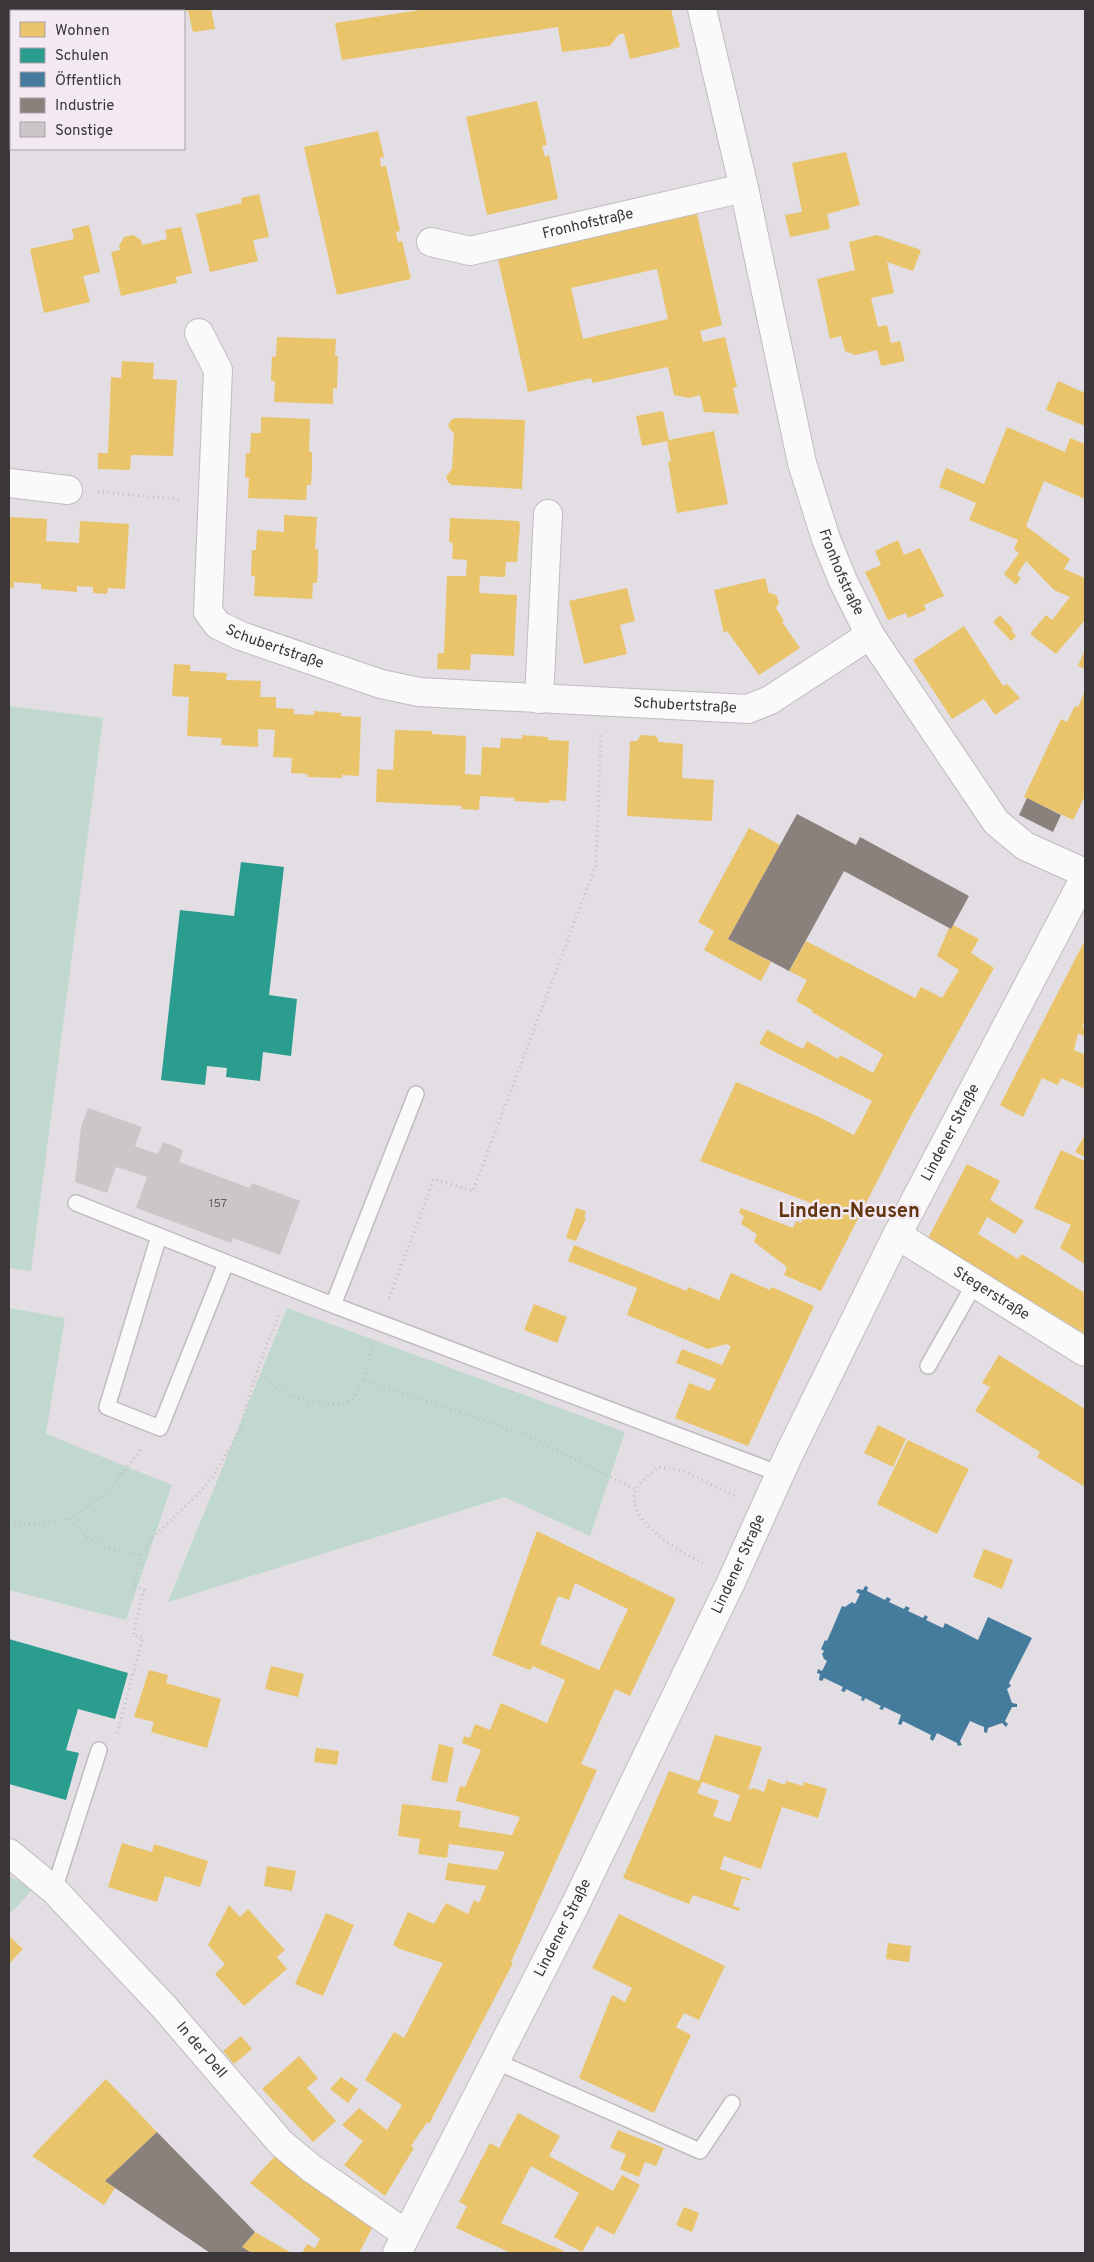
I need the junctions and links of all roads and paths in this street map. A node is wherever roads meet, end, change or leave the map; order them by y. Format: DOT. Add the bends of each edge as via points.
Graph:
graph roads {
  1 [pos="702,9"];
  2 [pos="744,188"];
  3 [pos="432,242"];
  4 [pos="199,333"];
  5 [pos="9,483"];
  6 [pos="68,490"];
  7 [pos="213,502"];
  8 [pos="548,514"];
  9 [pos="870,636"];
  10 [pos="539,699"];
  11 [pos="602,702"];
  12 [pos="1085,873"];
  13 [pos="1085,877"];
  14 [pos="416,1094"];
  15 [pos="76,1203"];
  16 [pos="897,1235"];
  17 [pos="159,1236"];
  18 [pos="226,1263"];
  19 [pos="975,1283"];
  20 [pos="289,1288"];
  21 [pos="333,1305"];
  22 [pos="380,1323"];
  23 [pos="1085,1352"];
  24 [pos="928,1366"];
  25 [pos="257,1372"];
  26 [pos="362,1378"];
  27 [pos="160,1428"];
  28 [pos="780,1474"];
  29 [pos="635,1489"];
  30 [pos="764,1511"];
  31 [pos="70,1519"];
  32 [pos="9,1524"];
  33 [pos="142,1556"];
  34 [pos="733,1578"];
  35 [pos="124,1714"];
  36 [pos="99,1750"];
  37 [pos="9,1853"];
  38 [pos="54,1890"];
  39 [pos="495,2061"];
  40 [pos="732,2103"];
  41 [pos="401,2244"];
  1 -- 2 [label="street, Fronhofstraße"];
  2 -- 3 [label="street, Fronhofstraße" via="470,251"];
  2 -- 9 [label="street, Fronhofstraße" via="802,463 826,539"];
  4 -- 7 [label="street, Schubertstraße" via="218,370"];
  5 -- 6 [label="street"];
  6 -- 7 [label="path"];
  7 -- 10 [label="street, Schubertstraße" via="208,612 218,624 241,636 381,684 419,692"];
  8 -- 10 [label="street"];
  9 -- 11 [label="street, Schubertstraße" via="770,700 748,709"];
  9 -- 12 [label="street, Fronhofstraße" via="996,822 1025,846"];
  10 -- 11 [label="street, Schubertstraße"];
  11 -- 22 [label="path" via="596,865 472,1191 434,1179"];
  13 -- 16 [label="street, Lindener Straße"];
  14 -- 21 [label="lane"];
  15 -- 17 [label="lane"];
  16 -- 19 [label="street, Stegerstraße"];
  16 -- 28 [label="street, Lindener Straße"];
  17 -- 18 [label="lane"];
  17 -- 27 [label="lane" via="107,1407"];
  18 -- 20 [label="lane"];
  18 -- 27 [label="lane"];
  19 -- 23 [label="street, Stegerstraße"];
  19 -- 24 [label="lane"];
  20 -- 21 [label="lane"];
  20 -- 25 [label="path"];
  21 -- 22 [label="lane"];
  22 -- 26 [label="path"];
  22 -- 28 [label="lane"];
  25 -- 26 [label="path" via="285,1393 330,1404 352,1399"];
  25 -- 33 [label="path" via="238,1434 213,1476 151,1539"];
  26 -- 29 [label="path" via="528,1436"];
  27 -- 31 [label="path" via="105,1494"];
  28 -- 30 [label="street, Lindener Straße"];
  29 -- 30 [label="path" via="659,1467 684,1470"];
  29 -- 34 [label="path" via="634,1501 642,1522 685,1554"];
  30 -- 34 [label="street, Lindener Straße"];
  31 -- 32 [label="path"];
  31 -- 33 [label="path" via="85,1537 106,1547"];
  33 -- 35 [label="path" via="132,1584 144,1590 133,1635 143,1638"];
  34 -- 39 [label="street, Lindener Straße" via="575,1905"];
  36 -- 38 [label="lane"];
  37 -- 38 [label="street, In der Dell"];
  38 -- 41 [label="street, In der Dell" via="165,2008 281,2143"];
  39 -- 40 [label="lane" via="700,2151"];
  39 -- 41 [label="street, Lindener Straße"];
}
